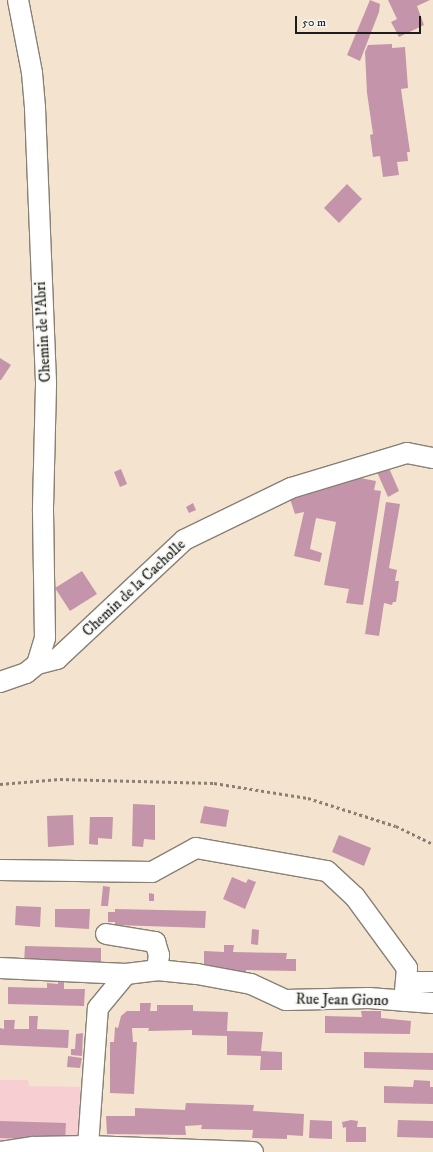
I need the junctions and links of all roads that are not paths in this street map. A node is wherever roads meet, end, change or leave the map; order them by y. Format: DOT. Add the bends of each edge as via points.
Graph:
graph roads {
  1 [pos="18,0"];
  2 [pos="433,458"];
  3 [pos="37,664"];
  4 [pos="0,682"];
  5 [pos="0,870"];
  6 [pos="106,934"];
  7 [pos="0,968"];
  8 [pos="157,970"];
  9 [pos="126,974"];
  10 [pos="433,982"];
  11 [pos="405,992"];
  12 [pos="433,1003"];
  13 [pos="88,1146"];
  14 [pos="1,1152"];
  15 [pos="253,1152"];
  1 -- 3 [label="street, Chemin de l'Abri" via="32,73 35,108 46,385 43,512 45,638"];
  2 -- 3 [label="street, Chemin de la Cacholle" via="406,453 291,488 184,540 57,659"];
  3 -- 4 [label="street, Chemin de la Cacholle" via="26,673"];
  5 -- 11 [label="street" via="152,872 196,848 327,871 355,897 407,968"];
  6 -- 8 [label="street" via="155,942 159,955"];
  7 -- 9 [label="street, Rue Jean Giono"];
  8 -- 9 [label="street, Rue Jean Giono"];
  8 -- 11 [label="street, Rue Jean Giono" via="251,984 286,1000 369,998"];
  9 -- 13 [label="street" via="98,1008"];
  10 -- 11 [label="street"];
  11 -- 12 [label="street, Rue Jean Giono"];
  13 -- 14 [label="street" via="34,1146"];
  13 -- 15 [label="street"];
}
